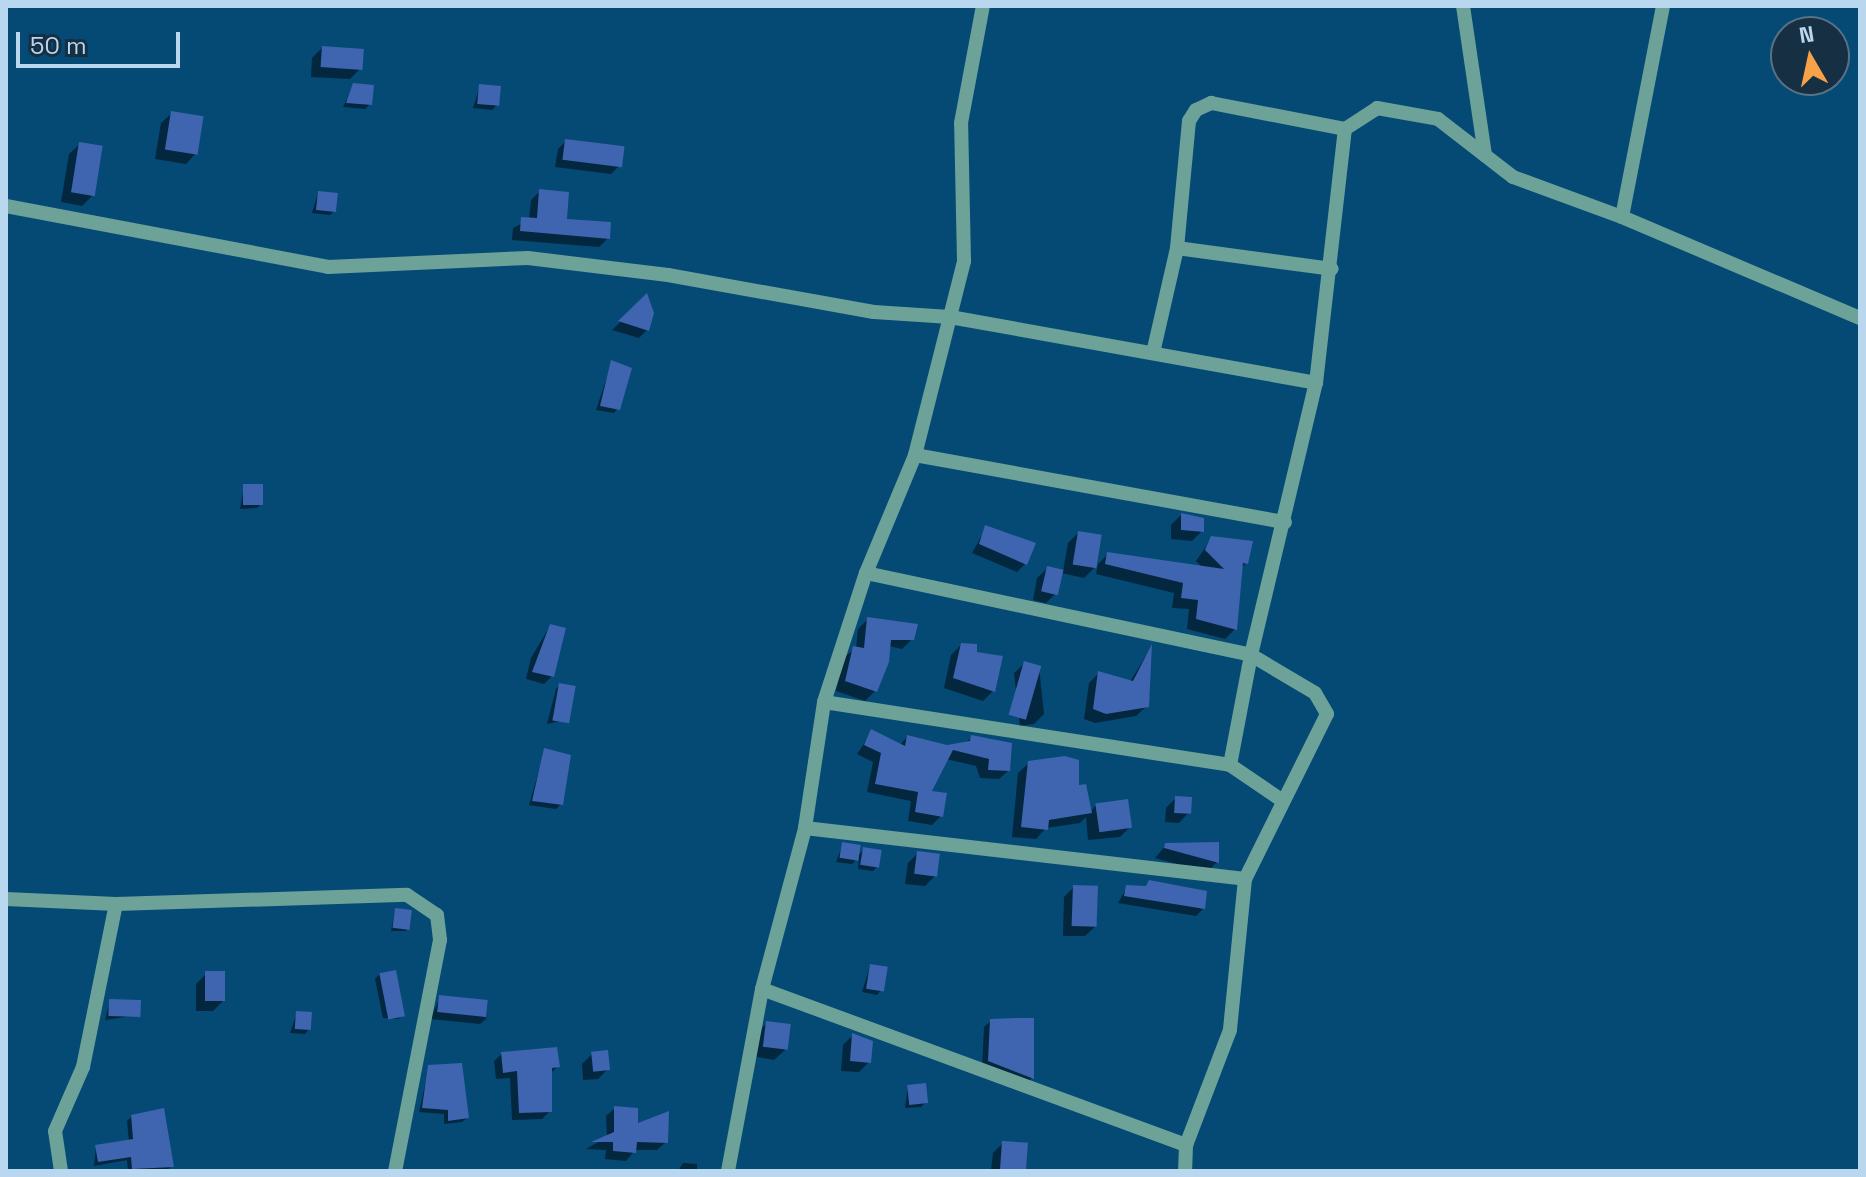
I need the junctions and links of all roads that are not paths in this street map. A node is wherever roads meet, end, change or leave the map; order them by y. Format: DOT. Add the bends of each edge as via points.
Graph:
graph roads {
  1 [pos="983,6"];
  2 [pos="1463,6"];
  3 [pos="1663,6"];
  4 [pos="1345,129"];
  5 [pos="1485,155"];
  6 [pos="6,206"];
  7 [pos="1622,217"];
  8 [pos="1177,248"];
  9 [pos="1332,269"];
  10 [pos="950,317"];
  11 [pos="1860,318"];
  12 [pos="1153,353"];
  13 [pos="1316,383"];
  14 [pos="915,455"];
  15 [pos="1285,522"];
  16 [pos="866,573"];
  17 [pos="1251,655"];
  18 [pos="824,702"];
  19 [pos="1230,765"];
  20 [pos="1283,801"];
  21 [pos="805,828"];
  22 [pos="1245,879"];
  23 [pos="6,899"];
  24 [pos="116,904"];
  25 [pos="762,989"];
  26 [pos="1186,1145"];
  27 [pos="61,1171"];
  28 [pos="395,1171"];
  29 [pos="728,1171"];
  30 [pos="1185,1171"];
  1 -- 10 [label="street" via="961,123 964,261"];
  2 -- 5 [label="street"];
  3 -- 7 [label="street"];
  4 -- 5 [label="street" via="1377,108 1438,119"];
  4 -- 8 [label="street" via="1211,103 1196,110 1189,121"];
  4 -- 9 [label="street"];
  5 -- 7 [label="street" via="1513,177"];
  6 -- 10 [label="street" via="328,267 528,258 668,275 874,312"];
  7 -- 11 [label="street"];
  8 -- 9 [label="street"];
  8 -- 12 [label="street"];
  9 -- 13 [label="street"];
  10 -- 12 [label="street"];
  10 -- 14 [label="street"];
  12 -- 13 [label="street"];
  13 -- 15 [label="street"];
  14 -- 15 [label="street"];
  14 -- 16 [label="street"];
  15 -- 17 [label="street"];
  16 -- 17 [label="street"];
  16 -- 18 [label="street"];
  17 -- 19 [label="street"];
  17 -- 20 [label="street" via="1315,693 1327,714"];
  18 -- 19 [label="street"];
  18 -- 21 [label="street"];
  19 -- 20 [label="street"];
  20 -- 22 [label="street"];
  21 -- 22 [label="street"];
  21 -- 25 [label="street"];
  22 -- 26 [label="street" via="1230,1030"];
  23 -- 24 [label="street"];
  24 -- 27 [label="street" via="83,1067 55,1131"];
  24 -- 28 [label="street" via="407,895 437,915 440,940"];
  25 -- 26 [label="street"];
  25 -- 29 [label="street"];
  26 -- 30 [label="street"];
}
